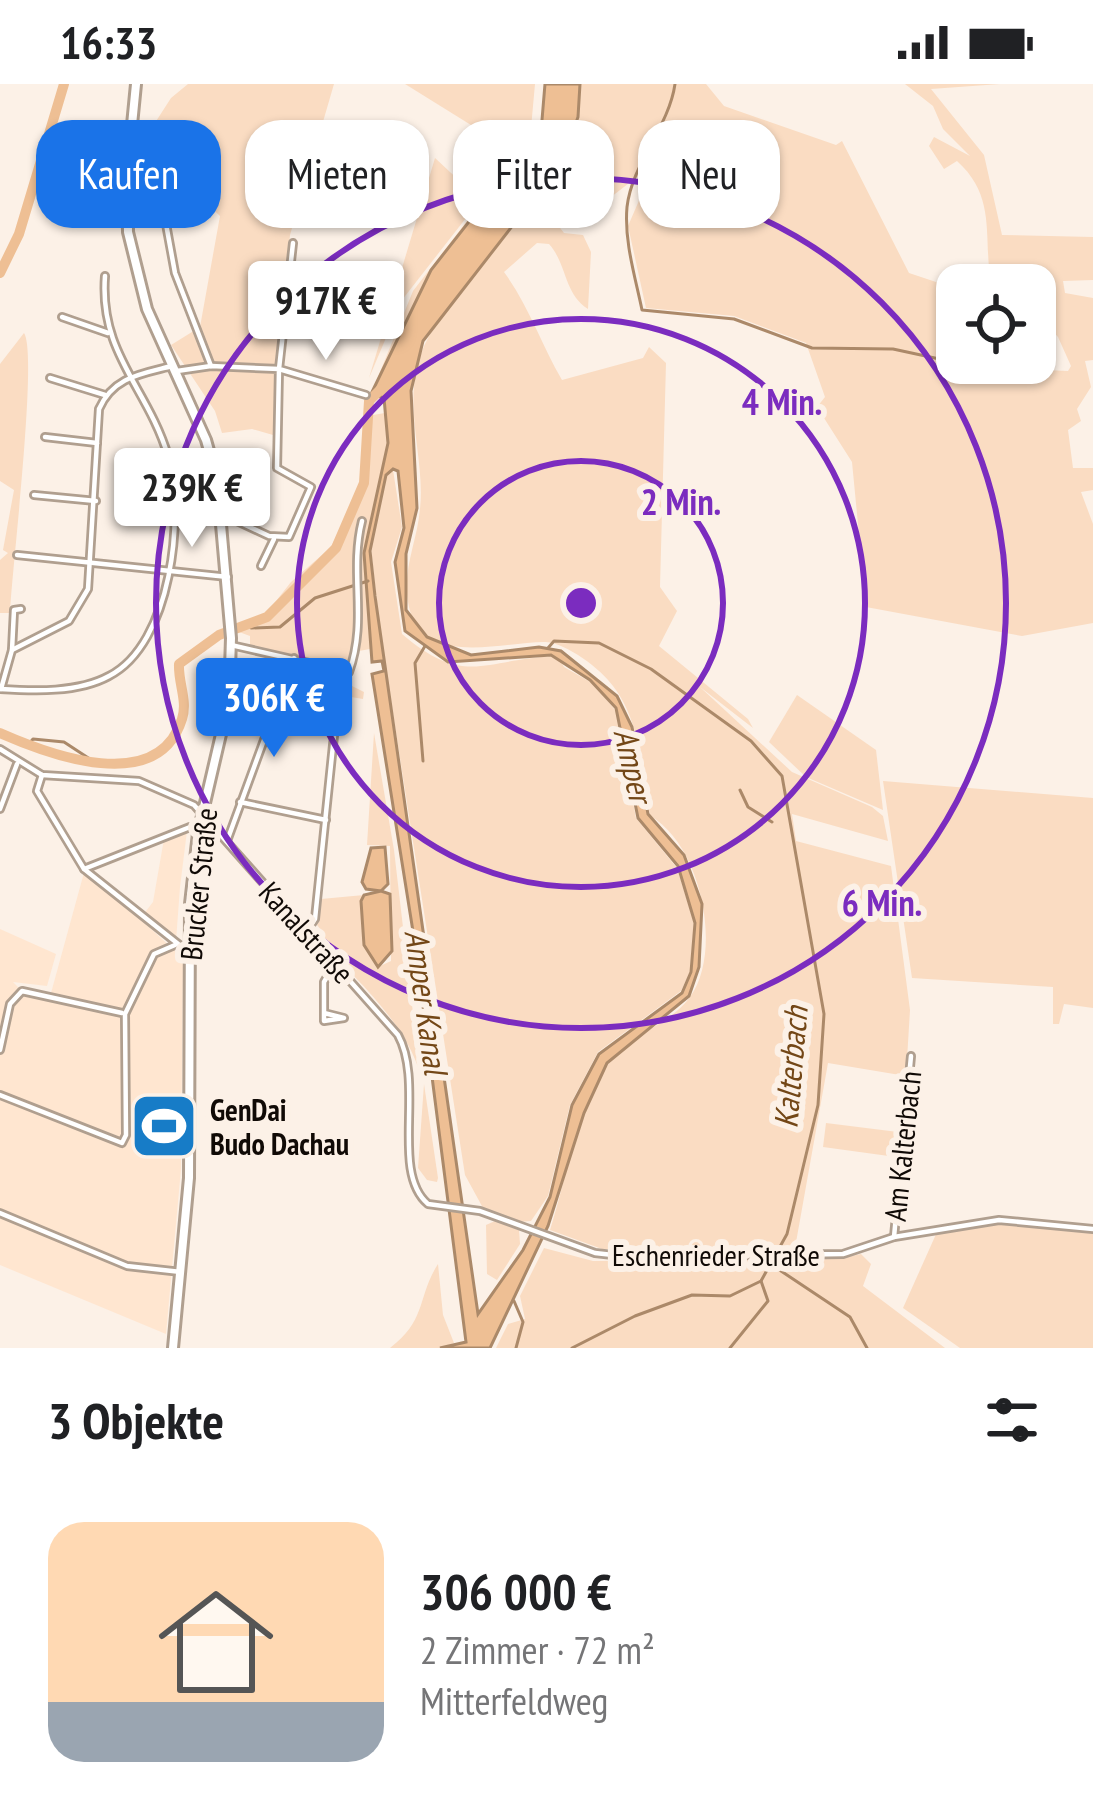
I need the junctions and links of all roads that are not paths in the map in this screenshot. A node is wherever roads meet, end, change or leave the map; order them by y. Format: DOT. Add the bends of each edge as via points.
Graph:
graph roads {
  1 [pos="136,84"];
  2 [pos="132,120"];
  3 [pos="129,228"];
  4 [pos="167,228"];
  5 [pos="293,243"];
  6 [pos="105,276"];
  7 [pos="62,317"];
  8 [pos="108,333"];
  9 [pos="211,366"];
  10 [pos="174,368"];
  11 [pos="279,369"];
  12 [pos="50,378"];
  13 [pos="128,378"];
  14 [pos="105,395"];
  15 [pos="366,395"];
  16 [pos="45,437"];
  17 [pos="98,443"];
  18 [pos="34,495"];
  19 [pos="96,501"];
  20 [pos="224,515"];
  21 [pos="362,521"];
  22 [pos="274,536"];
  23 [pos="17,555"];
  24 [pos="92,563"];
  25 [pos="261,566"];
  26 [pos="170,572"];
  27 [pos="228,578"];
  28 [pos="21,609"];
  29 [pos="231,637"];
  30 [pos="11,650"];
  31 [pos="294,658"];
  32 [pos="0,689"];
  33 [pos="274,707"];
  34 [pos="0,749"];
  35 [pos="16,764"];
  36 [pos="42,775"];
  37 [pos="240,802"];
  38 [pos="0,809"];
  39 [pos="202,812"];
  40 [pos="326,820"];
  41 [pos="190,827"];
  42 [pos="227,842"];
  43 [pos="84,869"];
  44 [pos="306,932"];
  45 [pos="175,946"];
  46 [pos="189,951"];
  47 [pos="334,963"];
  48 [pos="365,997"];
  49 [pos="324,1012"];
  50 [pos="124,1014"];
  51 [pos="0,1050"];
  52 [pos="911,1056"];
  53 [pos="0,1095"];
  54 [pos="0,1213"];
  55 [pos="1093,1228"];
  56 [pos="894,1237"];
  57 [pos="181,1272"];
  58 [pos="173,1348"];
  1 -- 2 [label="main road, Brucker Straße"];
  3 -- 10 [label="main road, Brucker Straße" via="143,297"];
  4 -- 9 [label="street"];
  5 -- 11 [label="street"];
  6 -- 8 [label="street"];
  7 -- 8 [label="street"];
  8 -- 13 [label="street"];
  9 -- 10 [label="street"];
  9 -- 11 [label="street"];
  10 -- 13 [label="street"];
  10 -- 20 [label="main road, Brucker Straße" via="206,440"];
  11 -- 15 [label="street"];
  11 -- 22 [label="street" via="277,468 311,487 286,538"];
  12 -- 14 [label="street"];
  13 -- 14 [label="street"];
  13 -- 26 [label="street" via="174,479"];
  14 -- 17 [label="street"];
  16 -- 17 [label="street"];
  17 -- 19 [label="street"];
  18 -- 19 [label="street"];
  19 -- 24 [label="street"];
  20 -- 22 [label="street"];
  20 -- 27 [label="main road, Brucker Straße"];
  21 -- 31 [label="street" via="362,627 349,672"];
  22 -- 25 [label="street"];
  23 -- 24 [label="street"];
  24 -- 26 [label="street"];
  24 -- 30 [label="street" via="69,621"];
  26 -- 27 [label="street"];
  26 -- 32 [label="street" via="150,627 113,674 81,686"];
  27 -- 29 [label="main road, Brucker Straße"];
  28 -- 30 [label="street" via="14,610"];
  29 -- 31 [label="street"];
  29 -- 39 [label="main road, Brucker Straße" via="226,720"];
  30 -- 32 [label="street"];
  31 -- 33 [label="street"];
  33 -- 37 [label="street"];
  33 -- 40 [label="street" via="335,726"];
  34 -- 35 [label="street"];
  35 -- 36 [label="street"];
  35 -- 38 [label="street"];
  36 -- 39 [label="street" via="139,781"];
  36 -- 43 [label="street" via="38,790"];
  37 -- 40 [label="street"];
  37 -- 42 [label="street"];
  39 -- 42 [label="street, Kanalstraße"];
  39 -- 46 [label="main road, Brucker Straße"];
  40 -- 44 [label="street" via="315,919"];
  41 -- 43 [label="street"];
  42 -- 44 [label="street, Kanalstraße"];
  43 -- 45 [label="street"];
  44 -- 47 [label="street, Kanalstraße"];
  45 -- 46 [label="street"];
  45 -- 50 [label="street" via="154,954"];
  46 -- 57 [label="main road, Brucker Straße"];
  47 -- 48 [label="street, Kanalstraße"];
  47 -- 49 [label="street"];
  48 -- 56 [label="street, Eschenrieder Straße" via="411,1058 412,1185 428,1204 614,1256 843,1254"];
  50 -- 51 [label="street" via="22,991"];
  50 -- 53 [label="street" via="122,1143"];
  52 -- 56 [label="street, Am Kalterbach"];
  54 -- 57 [label="street" via="127,1266"];
  55 -- 56 [label="street, Eschenrieder Straße" via="1004,1220"];
  57 -- 58 [label="main road, Brucker Straße"];
}
